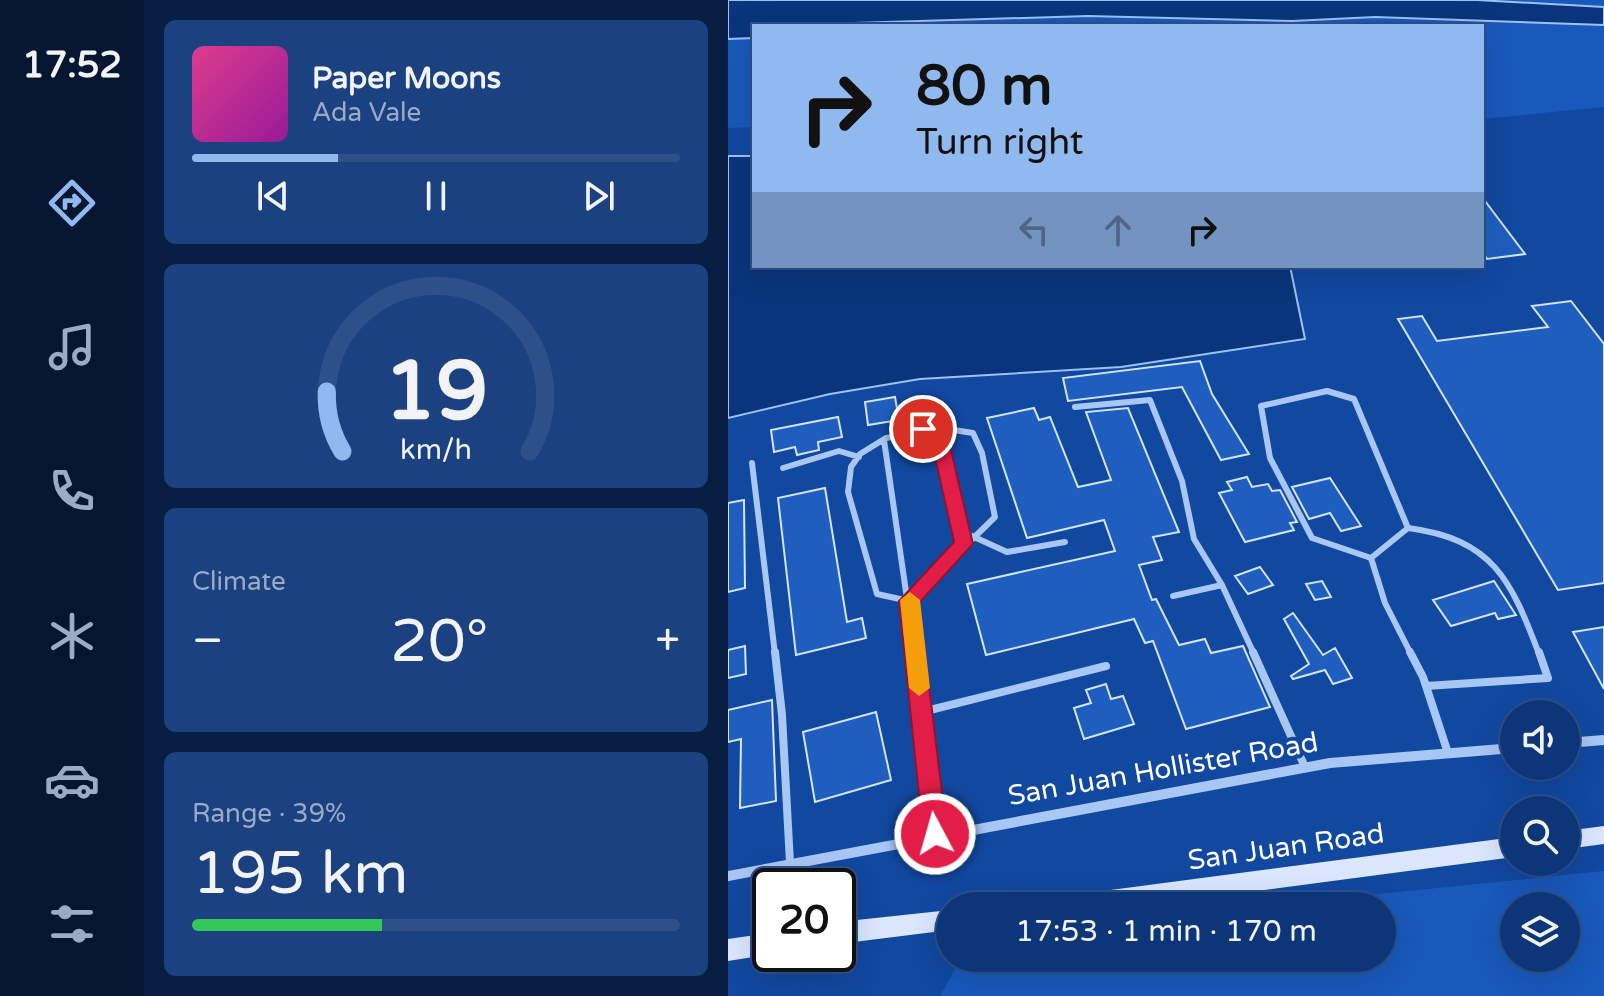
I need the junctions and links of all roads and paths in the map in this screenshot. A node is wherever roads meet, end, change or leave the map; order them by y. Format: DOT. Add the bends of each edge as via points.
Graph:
graph roads {
  1 [pos="1075,407"];
  2 [pos="937,429"];
  3 [pos="884,440"];
  4 [pos="859,457"];
  5 [pos="752,463"];
  6 [pos="783,468"];
  7 [pos="1408,528"];
  8 [pos="972,536"];
  9 [pos="1065,542"];
  10 [pos="964,544"];
  11 [pos="1371,558"];
  12 [pos="1222,585"];
  13 [pos="1173,596"];
  14 [pos="909,601"];
  15 [pos="1106,666"];
  16 [pos="1426,686"];
  17 [pos="922,712"];
  18 [pos="1604,740"];
  19 [pos="1580,742"];
  20 [pos="1500,749"];
  21 [pos="1448,753"];
  22 [pos="1305,767"];
  23 [pos="935,834"];
  24 [pos="1604,835"];
  25 [pos="1580,838"];
  26 [pos="1500,849"];
  27 [pos="790,863"];
  28 [pos="728,876"];
  29 [pos="1172,892"];
  30 [pos="936,922"];
  31 [pos="856,931"];
  32 [pos="752,947"];
  33 [pos="728,950"];
  1 -- 12 [label="lane" via="1150,400 1182,481 1194,539"];
  2 -- 3 [label="lane" via="906,430"];
  2 -- 8 [label="lane" via="973,433 982,453 995,517"];
  2 -- 10 [label="lane"];
  3 -- 4 [label="lane"];
  3 -- 14 [label="lane"];
  4 -- 6 [label="lane" via="839,451"];
  4 -- 14 [label="lane" via="847,482 867,571 877,594"];
  5 -- 27 [label="lane" via="782,715"];
  7 -- 11 [label="lane"];
  7 -- 11 [label="lane" via="1354,399 1327,391 1261,406 1273,468 1312,538"];
  7 -- 16 [label="lane" via="1453,535 1491,558 1526,620 1548,678"];
  8 -- 9 [label="lane" via="1007,552"];
  8 -- 10 [label="lane"];
  10 -- 14 [label="lane"];
  11 -- 16 [label="lane" via="1385,603"];
  12 -- 13 [label="lane"];
  12 -- 22 [label="lane"];
  14 -- 17 [label="lane"];
  15 -- 17 [label="lane"];
  16 -- 21 [label="lane"];
  17 -- 23 [label="lane"];
  18 -- 19 [label="street"];
  20 -- 21 [label="street, San Juan Hollister Road"];
  21 -- 22 [label="street, San Juan Hollister Road"];
  22 -- 23 [label="street, San Juan Hollister Road"];
  23 -- 27 [label="street, San Juan Hollister Road"];
  24 -- 25 [label="main road"];
  26 -- 29 [label="main road, San Juan Road"];
  27 -- 28 [label="street, San Juan Hollister Road"];
  30 -- 31 [label="main road"];
  32 -- 33 [label="main road"];
}
